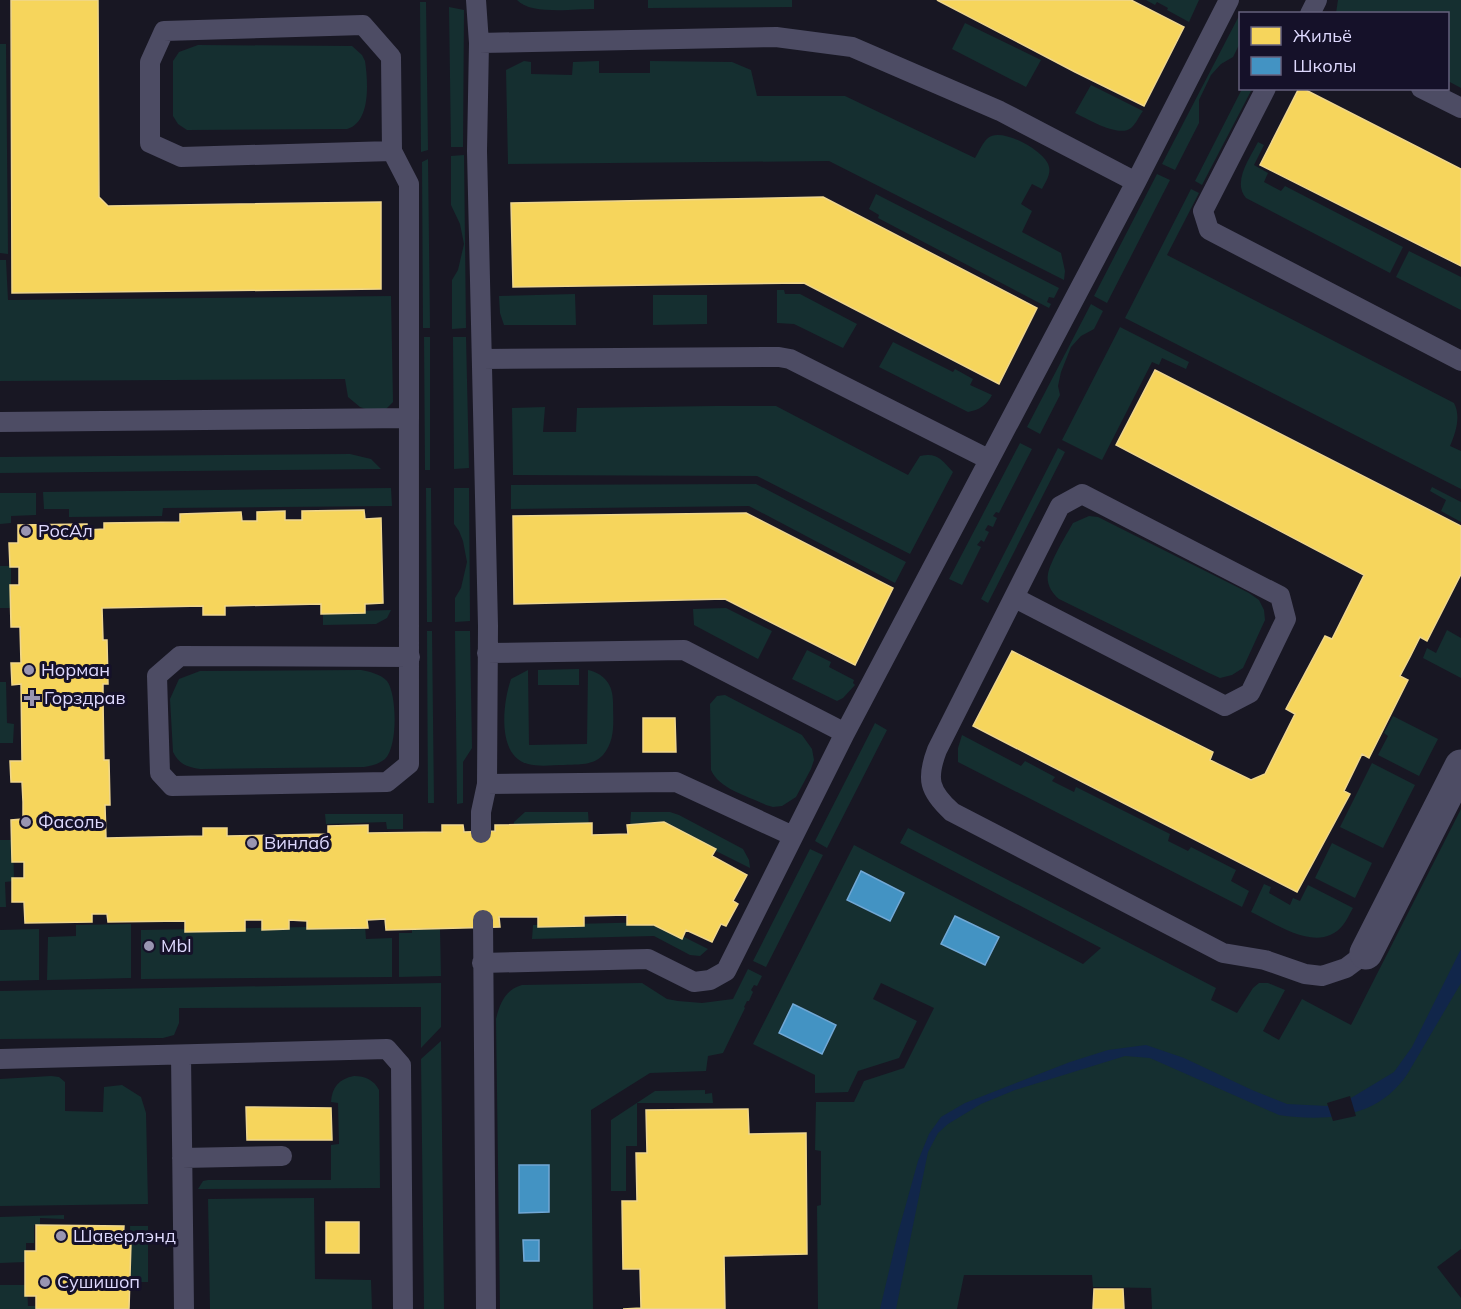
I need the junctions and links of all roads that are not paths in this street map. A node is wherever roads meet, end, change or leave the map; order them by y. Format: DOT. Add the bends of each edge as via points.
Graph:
graph roads {
  1 [pos="476,0"];
  2 [pos="1229,0"];
  3 [pos="479,43"];
  4 [pos="1265,90"];
  5 [pos="1425,90"];
  6 [pos="1461,108"];
  7 [pos="392,151"];
  8 [pos="1136,182"];
  9 [pos="482,359"];
  10 [pos="1461,361"];
  11 [pos="409,418"];
  12 [pos="0,422"];
  13 [pos="988,459"];
  14 [pos="1015,598"];
  15 [pos="488,654"];
  16 [pos="410,657"];
  17 [pos="845,733"];
  18 [pos="1461,766"];
  19 [pos="487,784"];
  20 [pos="482,833"];
  21 [pos="794,836"];
  22 [pos="483,920"];
  23 [pos="1366,953"];
  24 [pos="482,963"];
  25 [pos="181,1055"];
  26 [pos="0,1059"];
  27 [pos="282,1156"];
  28 [pos="182,1158"];
  29 [pos="184,1309"];
  30 [pos="403,1309"];
  31 [pos="486,1309"];
  1 -- 3 [label="lane"];
  2 -- 8 [label="lane"];
  3 -- 8 [label="lane" via="776,37 852,47 1000,111"];
  3 -- 9 [label="lane" via="477,151"];
  4 -- 10 [label="lane" via="1203,211 1209,231"];
  5 -- 6 [label="lane"];
  7 -- 7 [label="lane" via="391,57 363,25 164,32 150,62 150,143 181,157"];
  7 -- 11 [label="lane" via="410,184"];
  8 -- 13 [label="lane"];
  9 -- 13 [label="lane" via="790,359"];
  9 -- 15 [label="lane"];
  11 -- 12 [label="lane"];
  11 -- 16 [label="lane"];
  13 -- 17 [label="lane"];
  14 -- 14 [label="lane" via="1225,706 1250,693 1286,619 1280,596 1082,494 1060,506"];
  14 -- 23 [label="lane" via="932,765 930,779 938,799 952,812 1223,953 1322,976 1346,968"];
  15 -- 17 [label="lane" via="684,650"];
  15 -- 19 [label="lane"];
  16 -- 16 [label="lane" via="409,764 387,782 172,786 160,773 157,676 180,656"];
  17 -- 21 [label="lane"];
  18 -- 23 [label="street"];
  19 -- 20 [label="lane" via="481,812"];
  19 -- 21 [label="lane" via="676,782"];
  21 -- 24 [label="lane" via="726,971 710,980 694,982 648,958"];
  22 -- 24 [label="lane"];
  24 -- 31 [label="lane"];
  25 -- 26 [label="lane"];
  25 -- 28 [label="lane"];
  25 -- 30 [label="lane" via="387,1049 401,1065"];
  27 -- 28 [label="lane"];
  28 -- 29 [label="lane"];
}
